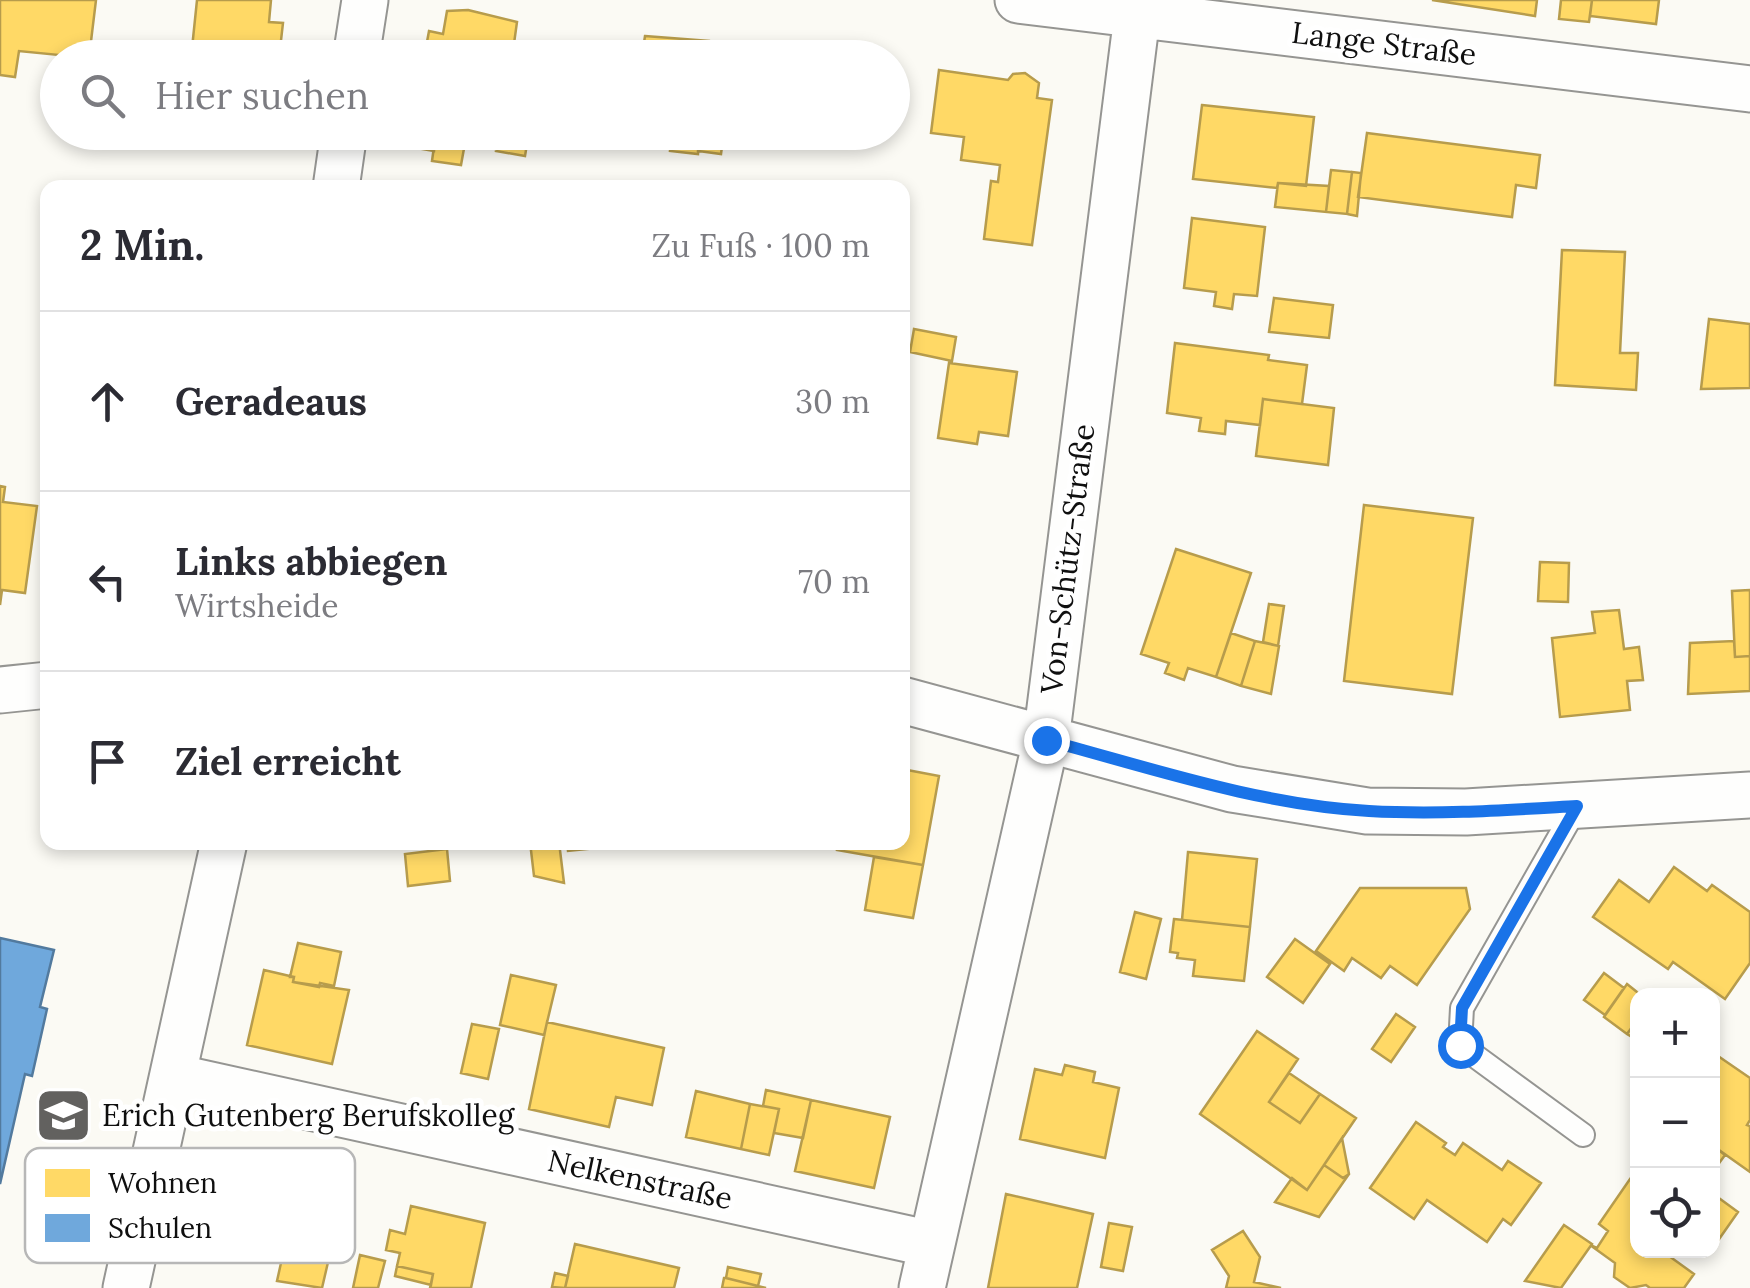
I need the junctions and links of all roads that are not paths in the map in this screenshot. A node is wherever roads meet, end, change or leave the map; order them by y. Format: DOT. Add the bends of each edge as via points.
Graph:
graph roads {
  1 [pos="365,0"];
  2 [pos="1018,0"];
  3 [pos="1138,7"];
  4 [pos="359,40"];
  5 [pos="1750,88"];
  6 [pos="341,150"];
  7 [pos="337,180"];
  8 [pos="40,686"];
  9 [pos="0,690"];
  10 [pos="910,702"];
  11 [pos="1046,740"];
  12 [pos="1750,796"];
  13 [pos="1577,806"];
  14 [pos="222,850"];
  15 [pos="174,1077"];
  16 [pos="1583,1135"];
  17 [pos="158,1148"];
  18 [pos="931,1244"];
  19 [pos="132,1263"];
  20 [pos="126,1288"];
  21 [pos="922,1288"];
  1 -- 4 [label="street"];
  2 -- 3 [label="street, Lange Straße"];
  3 -- 5 [label="street, Lange Straße"];
  3 -- 11 [label="street, Von-Schütz-Straße"];
  6 -- 7 [label="street"];
  8 -- 9 [label="street"];
  10 -- 11 [label="street"];
  11 -- 13 [label="street" via="1232,789 1366,811"];
  11 -- 18 [label="street, Von-Schütz-Straße"];
  12 -- 13 [label="street"];
  13 -- 16 [label="lane" via="1462,1008 1460,1045"];
  14 -- 15 [label="street"];
  15 -- 17 [label="street"];
  15 -- 18 [label="street, Nelkenstraße"];
  18 -- 21 [label="street, Von-Schütz-Straße"];
  19 -- 20 [label="street"];
}
